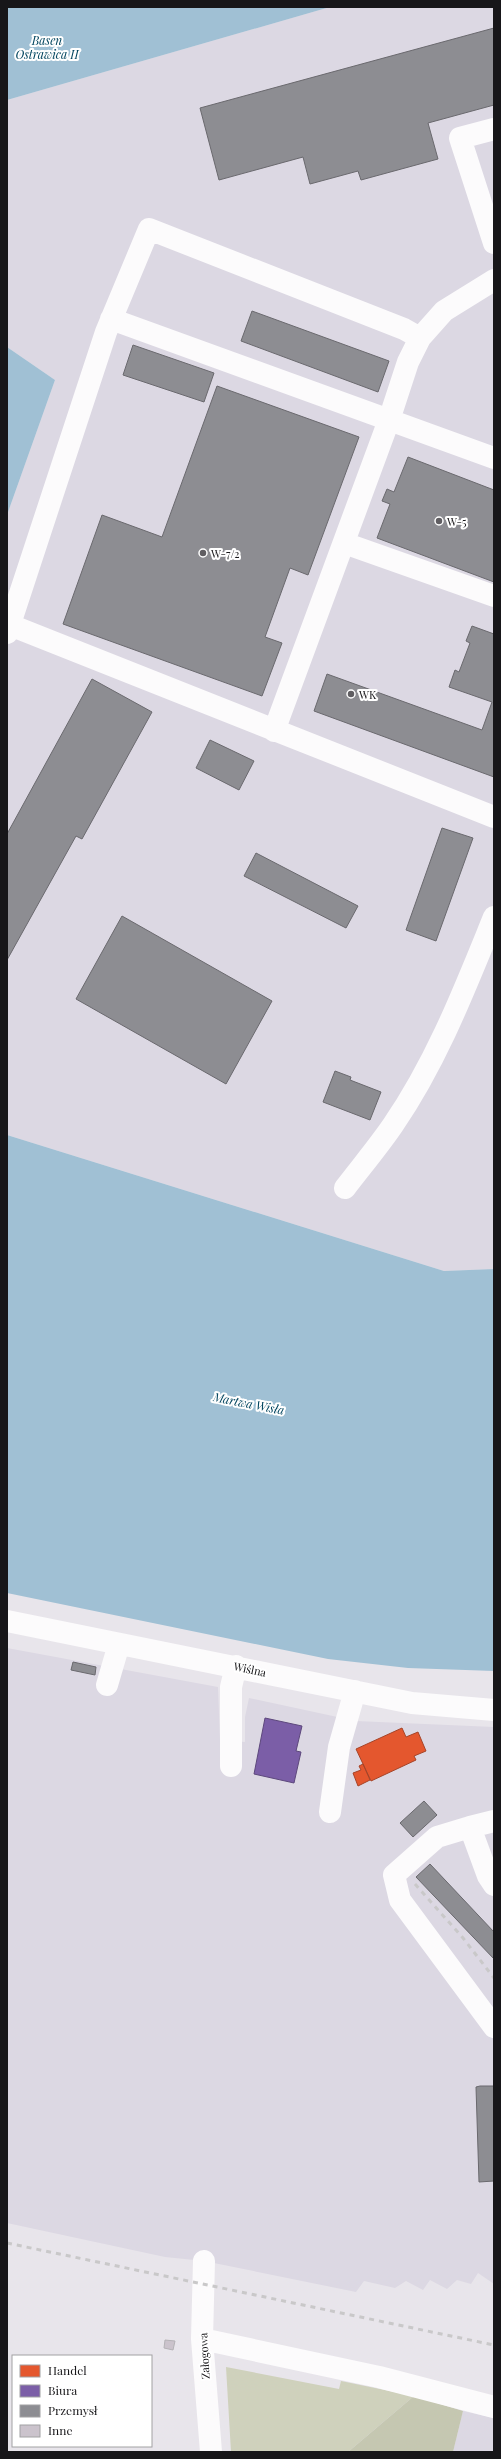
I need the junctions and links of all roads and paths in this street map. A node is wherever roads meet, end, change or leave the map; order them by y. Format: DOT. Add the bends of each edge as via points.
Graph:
graph roads {
  1 [pos="494,129"];
  2 [pos="494,243"];
  3 [pos="494,280"];
  4 [pos="111,318"];
  5 [pos="420,338"];
  6 [pos="389,420"];
  7 [pos="494,458"];
  8 [pos="344,543"];
  9 [pos="494,596"];
  10 [pos="9,629"];
  11 [pos="274,731"];
  12 [pos="494,817"];
  13 [pos="494,917"];
  14 [pos="345,1188"];
  15 [pos="7,1621"];
  16 [pos="119,1644"];
  17 [pos="236,1666"];
  18 [pos="107,1685"];
  19 [pos="355,1691"];
  20 [pos="494,1710"];
  21 [pos="231,1766"];
  22 [pos="330,1812"];
  23 [pos="494,1821"];
  24 [pos="470,1827"];
  25 [pos="494,1885"];
  26 [pos="494,2027"];
  27 [pos="204,2261"];
  28 [pos="202,2339"];
  29 [pos="494,2408"];
  30 [pos="211,2452"];
  1 -- 2 [label="street" via="460,138"];
  3 -- 5 [label="street" via="444,311"];
  4 -- 5 [label="street" via="148,229 404,329"];
  4 -- 6 [label="street"];
  4 -- 10 [label="street"];
  5 -- 6 [label="street" via="408,362"];
  6 -- 7 [label="street"];
  6 -- 8 [label="street"];
  8 -- 9 [label="street"];
  8 -- 11 [label="street"];
  10 -- 11 [label="street"];
  11 -- 12 [label="street"];
  13 -- 14 [label="street" via="459,1005 430,1062 394,1124"];
  15 -- 16 [label="street, Wiślna"];
  16 -- 17 [label="street, Wiślna"];
  16 -- 18 [label="street"];
  17 -- 19 [label="street, Wiślna"];
  17 -- 21 [label="street" via="232,1686"];
  19 -- 20 [label="street, Wiślna" via="412,1703"];
  19 -- 22 [label="street" via="339,1747"];
  23 -- 24 [label="street"];
  24 -- 25 [label="street" via="488,1876"];
  24 -- 26 [label="street" via="436,1837 394,1874 400,1900"];
  27 -- 28 [label="street, Załogowa"];
  28 -- 29 [label="street" via="379,2377"];
  28 -- 30 [label="street, Załogowa"];
}
